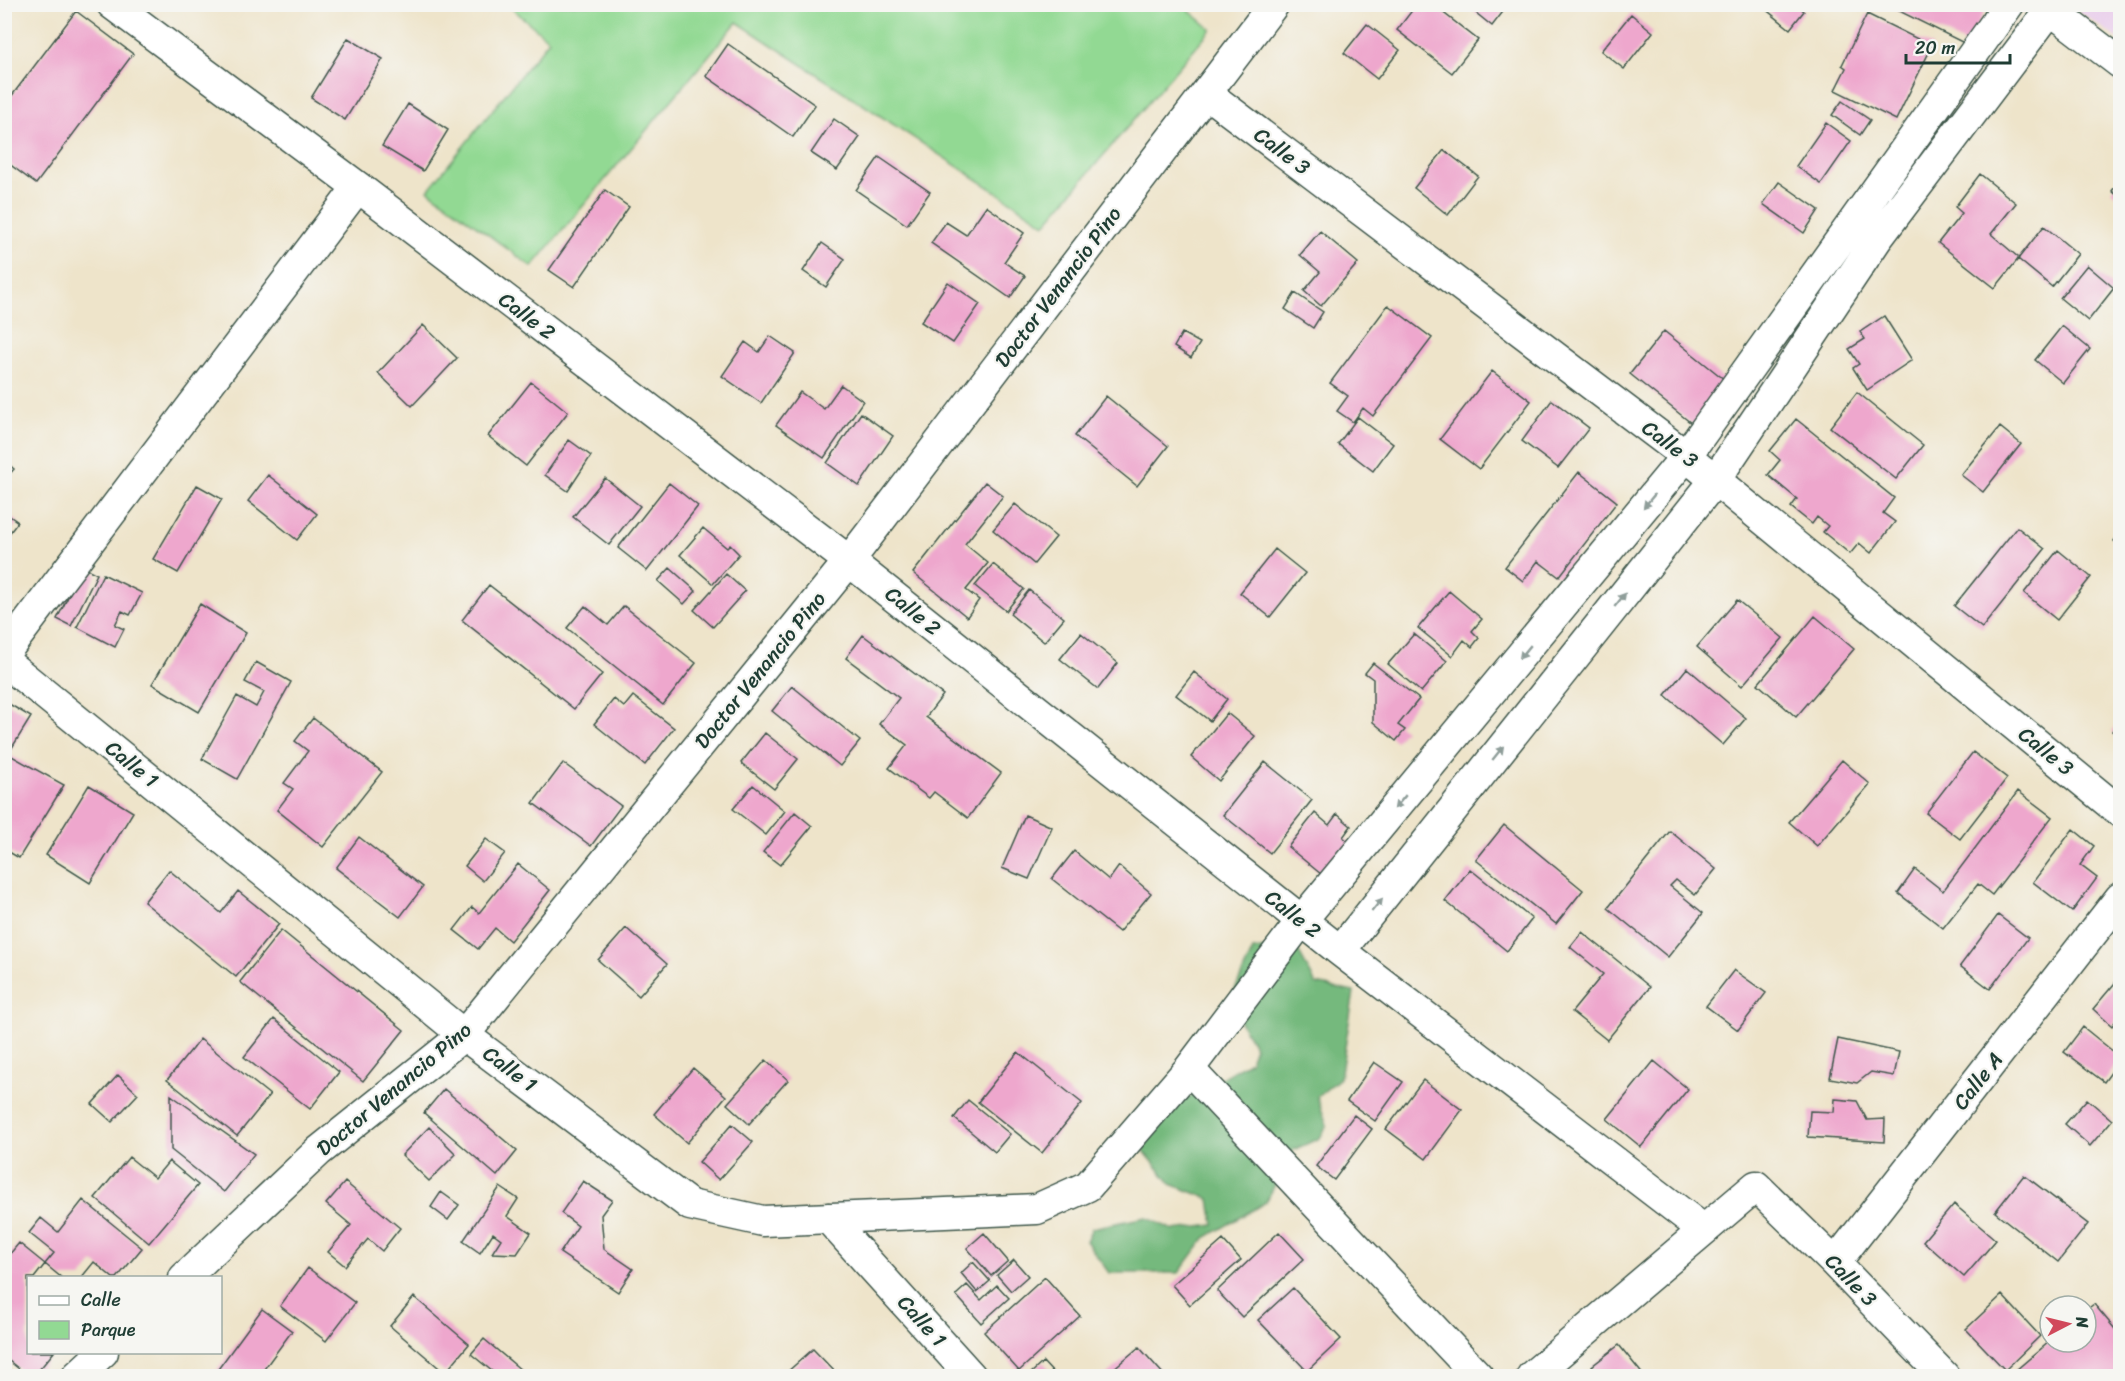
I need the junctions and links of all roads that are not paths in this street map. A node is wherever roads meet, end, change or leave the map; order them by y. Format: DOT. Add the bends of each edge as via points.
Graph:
graph roads {
  1 [pos="112,4"];
  2 [pos="1274,4"];
  3 [pos="2009,4"];
  4 [pos="2046,7"];
  5 [pos="2121,63"];
  6 [pos="1206,93"];
  7 [pos="358,187"];
  8 [pos="1686,456"];
  9 [pos="1716,480"];
  10 [pos="849,561"];
  11 [pos="4,654"];
  12 [pos="4,661"];
  13 [pos="2121,812"];
  14 [pos="2121,898"];
  15 [pos="1302,921"];
  16 [pos="1340,951"];
  17 [pos="464,1035"];
  18 [pos="1190,1068"];
  19 [pos="828,1218"];
  20 [pos="1704,1230"];
  21 [pos="1835,1263"];
  22 [pos="186,1276"];
  23 [pos="102,1354"];
  24 [pos="77,1377"];
  25 [pos="972,1377"];
  26 [pos="1478,1377"];
  27 [pos="1532,1377"];
  28 [pos="1944,1377"];
  1 -- 7 [label="street, Calle 2"];
  2 -- 6 [label="street, Doctor Venancio Pino"];
  3 -- 8 [label="street"];
  4 -- 5 [label="street"];
  4 -- 9 [label="street" via="1877,239"];
  6 -- 8 [label="street, Calle 3"];
  6 -- 10 [label="street, Doctor Venancio Pino"];
  7 -- 10 [label="street, Calle 2"];
  7 -- 11 [label="street"];
  8 -- 9 [label="street, Calle 3"];
  8 -- 15 [label="street, one-way"];
  9 -- 13 [label="street, Calle 3"];
  16 -- 9 [label="street, one-way"];
  10 -- 15 [label="street, Calle 2"];
  10 -- 17 [label="street, Doctor Venancio Pino"];
  12 -- 17 [label="street, Calle 1"];
  14 -- 21 [label="street, Calle A"];
  15 -- 16 [label="street, Calle 2"];
  15 -- 18 [label="street"];
  16 -- 20 [label="street, Calle 2"];
  17 -- 19 [label="street, Calle 1" via="690,1205 762,1221"];
  17 -- 22 [label="street, Doctor Venancio Pino" via="319,1151"];
  18 -- 19 [label="street" via="1088,1186 1037,1209"];
  18 -- 26 [label="street"];
  19 -- 25 [label="street, Calle 1"];
  20 -- 21 [label="street, Calle 3" via="1756,1186"];
  20 -- 27 [label="street"];
  21 -- 28 [label="street, Calle 3"];
  23 -- 24 [label="street"];
}
